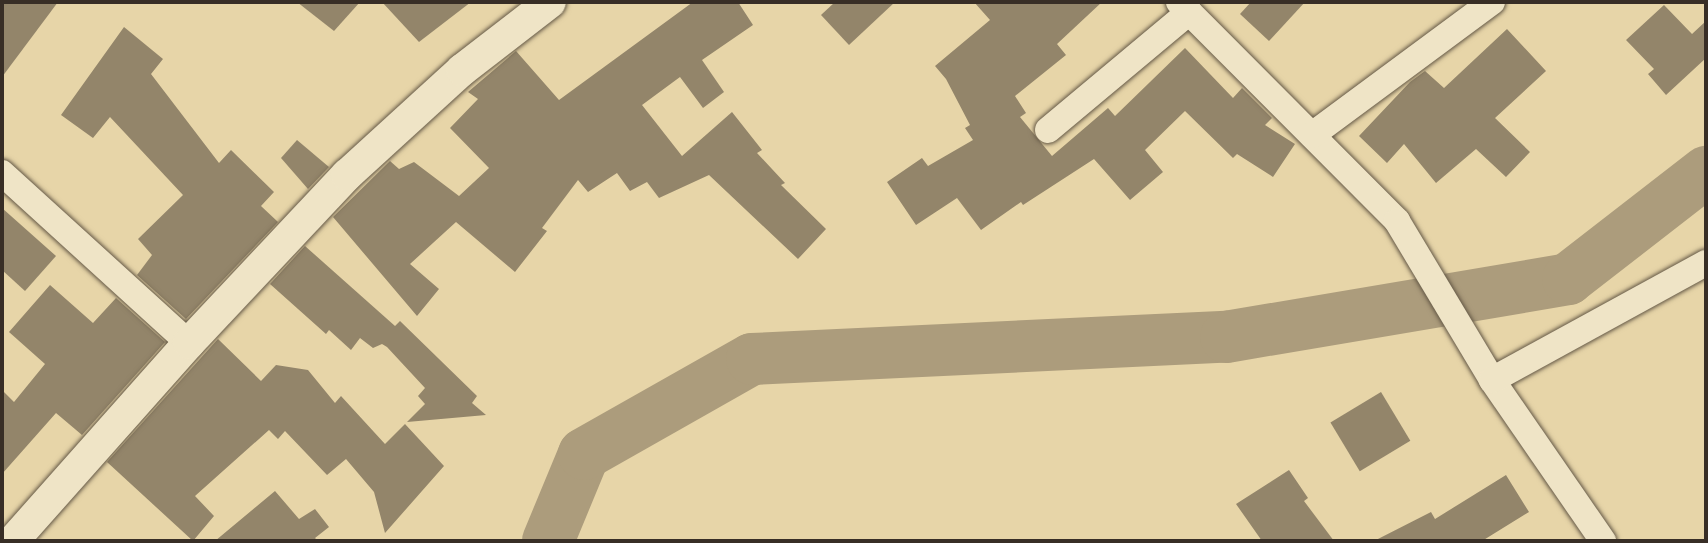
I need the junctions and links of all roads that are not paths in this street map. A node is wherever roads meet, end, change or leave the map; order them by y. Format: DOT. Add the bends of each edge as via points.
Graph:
graph roads {
  1 [pos="1492,2"];
  2 [pos="540,4"];
  3 [pos="1184,7"];
  4 [pos="1048,130"];
  5 [pos="1312,135"];
  6 [pos="2,173"];
  7 [pos="1706,263"];
  8 [pos="189,343"];
  9 [pos="1487,371"];
  10 [pos="13,541"];
  11 [pos="1603,541"];
  1 -- 5 [label="street"];
  2 -- 8 [label="street" via="346,176"];
  3 -- 4 [label="street"];
  3 -- 5 [label="street"];
  5 -- 9 [label="street" via="1398,221"];
  6 -- 8 [label="street"];
  7 -- 9 [label="street"];
  8 -- 10 [label="street"];
  9 -- 11 [label="street"];
}
